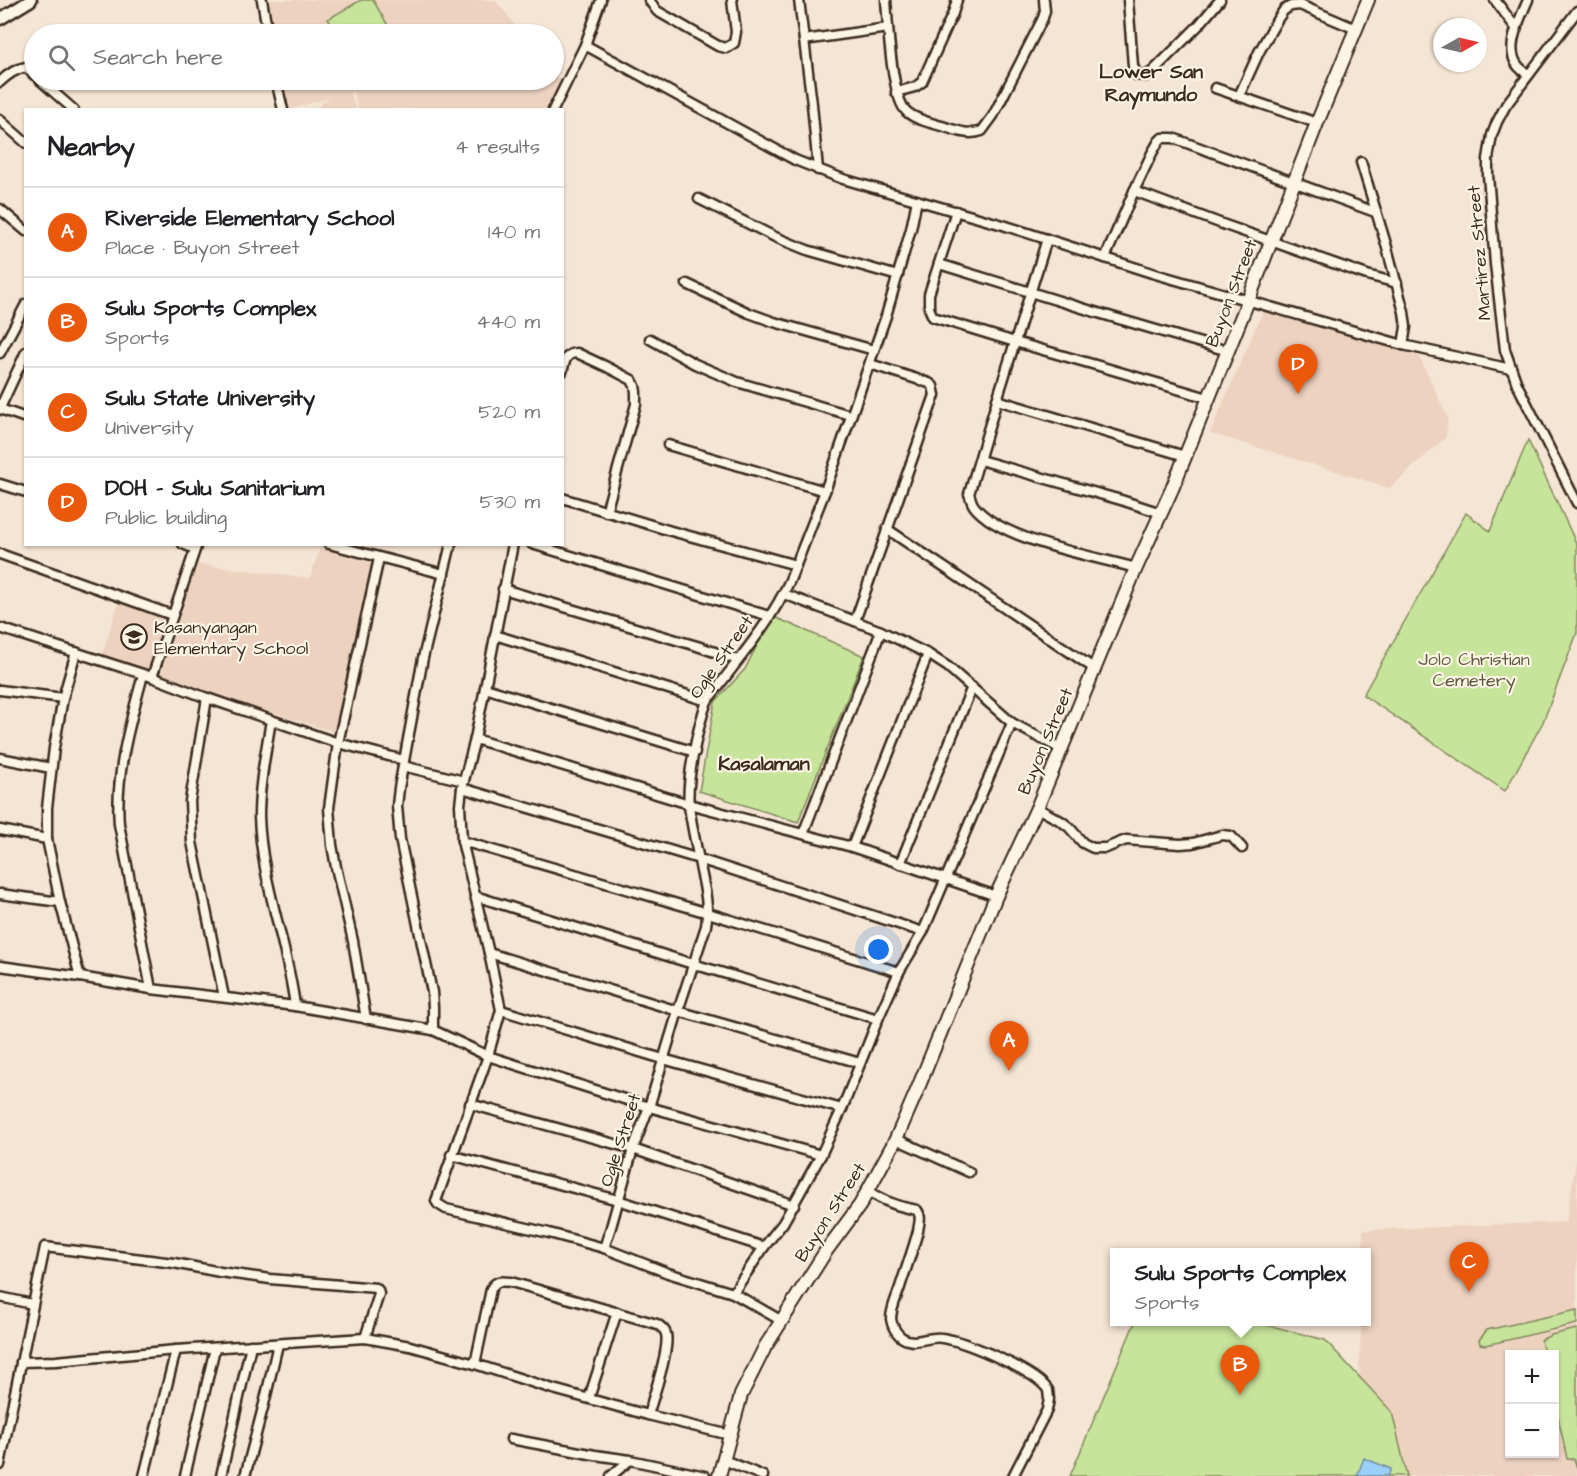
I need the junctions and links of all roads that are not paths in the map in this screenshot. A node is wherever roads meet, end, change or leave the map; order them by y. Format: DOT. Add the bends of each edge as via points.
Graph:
graph roads {
  1 [pos="32,0"];
  2 [pos="262,0"];
  3 [pos="601,0"];
  4 [pos="649,0"];
  5 [pos="732,0"];
  6 [pos="799,0"];
  7 [pos="885,0"];
  8 [pos="957,0"];
  9 [pos="1044,0"];
  10 [pos="1128,0"];
  11 [pos="1220,0"];
  12 [pos="1368,0"];
  13 [pos="1495,0"];
  14 [pos="1528,0"];
  15 [pos="1577,11"];
  16 [pos="0,19"];
  17 [pos="266,24"];
  18 [pos="888,28"];
  19 [pos="1516,28"];
  20 [pos="1356,29"];
  21 [pos="804,40"];
  22 [pos="585,45"];
  23 [pos="24,68"];
  24 [pos="1529,74"];
  25 [pos="0,82"];
  26 [pos="564,88"];
  27 [pos="1215,88"];
  28 [pos="53,90"];
  29 [pos="278,90"];
  30 [pos="563,90"];
  31 [pos="896,92"];
  32 [pos="1239,96"];
  33 [pos="72,108"];
  34 [pos="283,108"];
  35 [pos="554,108"];
  36 [pos="0,120"];
  37 [pos="1317,123"];
  38 [pos="24,141"];
  39 [pos="1361,162"];
  40 [pos="818,170"];
  41 [pos="1294,183"];
  42 [pos="1134,191"];
  43 [pos="699,199"];
  44 [pos="917,200"];
  45 [pos="0,209"];
  46 [pos="956,211"];
  47 [pos="1375,212"];
  48 [pos="24,229"];
  49 [pos="1047,239"];
  50 [pos="1270,241"];
  51 [pos="1105,258"];
  52 [pos="939,264"];
  53 [pos="898,276"];
  54 [pos="1396,283"];
  55 [pos="687,284"];
  56 [pos="1031,292"];
  57 [pos="1248,301"];
  58 [pos="24,308"];
  59 [pos="650,339"];
  60 [pos="1015,342"];
  61 [pos="1403,345"];
  62 [pos="874,350"];
  63 [pos="1228,351"];
  64 [pos="0,353"];
  65 [pos="24,356"];
  66 [pos="870,364"];
  67 [pos="564,366"];
  68 [pos="1511,369"];
  69 [pos="1208,398"];
  70 [pos="997,400"];
  71 [pos="0,408"];
  72 [pos="850,415"];
  73 [pos="24,417"];
  74 [pos="668,445"];
  75 [pos="1185,456"];
  76 [pos="980,460"];
  77 [pos="0,484"];
  78 [pos="24,491"];
  79 [pos="825,491"];
  80 [pos="564,499"];
  81 [pos="1577,503"];
  82 [pos="606,512"];
  83 [pos="1161,513"];
  84 [pos="887,529"];
  85 [pos="336,546"];
  86 [pos="451,546"];
  87 [pos="513,546"];
  88 [pos="539,546"];
  89 [pos="196,547"];
  90 [pos="0,554"];
  91 [pos="379,558"];
  92 [pos="796,565"];
  93 [pos="1136,568"];
  94 [pos="444,574"];
  95 [pos="503,589"];
  96 [pos="784,594"];
  97 [pos="172,615"];
  98 [pos="769,616"];
  99 [pos="855,621"];
  100 [pos="0,628"];
  101 [pos="881,631"];
  102 [pos="495,635"];
  103 [pos="76,652"];
  104 [pos="928,654"];
  105 [pos="738,660"];
  106 [pos="1095,669"];
  107 [pos="147,676"];
  108 [pos="972,687"];
  109 [pos="485,688"];
  110 [pos="0,690"];
  111 [pos="63,698"];
  112 [pos="207,698"];
  113 [pos="707,701"];
  114 [pos="271,720"];
  115 [pos="1012,723"];
  116 [pos="475,738"];
  117 [pos="338,743"];
  118 [pos="1061,749"];
  119 [pos="695,752"];
  120 [pos="0,758"];
  121 [pos="403,763"];
  122 [pos="51,768"];
  123 [pos="463,784"];
  124 [pos="689,804"];
  125 [pos="1037,808"];
  126 [pos="0,830"];
  127 [pos="802,834"];
  128 [pos="46,839"];
  129 [pos="462,841"];
  130 [pos="852,847"];
  131 [pos="1242,848"];
  132 [pos="699,859"];
  133 [pos="900,864"];
  134 [pos="945,878"];
  135 [pos="0,894"];
  136 [pos="475,896"];
  137 [pos="996,896"];
  138 [pos="60,902"];
  139 [pos="708,913"];
  140 [pos="923,932"];
  141 [pos="489,953"];
  142 [pos="693,964"];
  143 [pos="0,966"];
  144 [pos="899,972"];
  145 [pos="80,977"];
  146 [pos="151,989"];
  147 [pos="224,997"];
  148 [pos="295,1006"];
  149 [pos="501,1010"];
  150 [pos="678,1011"];
  151 [pos="366,1019"];
  152 [pos="878,1019"];
  153 [pos="433,1030"];
  154 [pos="488,1056"];
  155 [pos="663,1059"];
  156 [pos="860,1063"];
  157 [pos="470,1104"];
  158 [pos="649,1107"];
  159 [pos="842,1109"];
  160 [pos="896,1139"];
  161 [pos="633,1149"];
  162 [pos="451,1155"];
  163 [pos="821,1155"];
  164 [pos="969,1172"];
  165 [pos="868,1191"];
  166 [pos="618,1200"];
  167 [pos="794,1205"];
  168 [pos="764,1246"];
  169 [pos="604,1248"];
  170 [pos="733,1293"];
  171 [pos="0,1297"];
  172 [pos="32,1304"];
  173 [pos="617,1312"];
  174 [pos="782,1322"];
  175 [pos="365,1338"];
  176 [pos="278,1344"];
  177 [pos="251,1346"];
  178 [pos="215,1348"];
  179 [pos="176,1350"];
  180 [pos="21,1362"];
  181 [pos="475,1364"];
  182 [pos="589,1398"];
  183 [pos="648,1415"];
  184 [pos="0,1418"];
  185 [pos="10,1419"];
  186 [pos="730,1435"];
  187 [pos="511,1439"];
  188 [pos="630,1460"];
  189 [pos="724,1460"];
  190 [pos="0,1465"];
  191 [pos="144,1476"];
  192 [pos="185,1476"];
  193 [pos="221,1476"];
  194 [pos="244,1476"];
  195 [pos="611,1476"];
  196 [pos="705,1476"];
  197 [pos="719,1476"];
  198 [pos="763,1476"];
  199 [pos="1013,1476"];
  1 -- 16 [label="street"];
  2 -- 17 [label="street"];
  3 -- 22 [label="street"];
  4 -- 5 [label="street" via="657,11 726,48 736,37"];
  6 -- 21 [label="street"];
  7 -- 18 [label="street"];
  8 -- 31 [label="street" via="922,81"];
  9 -- 31 [label="street" via="1041,23 982,131 964,133 916,118 904,108"];
  10 -- 11 [label="street" via="1132,66 1141,76 1152,72"];
  12 -- 20 [label="main road, Buyon Street"];
  13 -- 19 [label="street"];
  14 -- 19 [label="street"];
  15 -- 24 [label="street, Martirez Street"];
  18 -- 21 [label="street"];
  18 -- 31 [label="street"];
  19 -- 24 [label="street" via="1512,58 1521,71"];
  20 -- 32 [label="street" via="1300,4 1284,10"];
  20 -- 37 [label="main road, Buyon Street"];
  21 -- 40 [label="street"];
  22 -- 26 [label="street"];
  22 -- 40 [label="street"];
  23 -- 25 [label="street" via="10,72"];
  24 -- 68 [label="street, Martirez Street" via="1500,115 1488,159 1495,264 1505,350"];
  27 -- 32 [label="street"];
  28 -- 33 [label="street"];
  29 -- 34 [label="street"];
  30 -- 35 [label="street"];
  32 -- 37 [label="street"];
  36 -- 38 [label="street"];
  37 -- 41 [label="main road, Buyon Street"];
  39 -- 47 [label="street"];
  40 -- 44 [label="street"];
  41 -- 42 [label="street" via="1167,138 1159,141"];
  41 -- 47 [label="street"];
  41 -- 50 [label="main road, Buyon Street"];
  42 -- 50 [label="street"];
  42 -- 51 [label="street"];
  43 -- 53 [label="street" via="796,246"];
  44 -- 46 [label="street"];
  44 -- 53 [label="street, Ogle Street"];
  45 -- 48 [label="street"];
  46 -- 49 [label="street"];
  46 -- 52 [label="street"];
  47 -- 54 [label="street"];
  49 -- 51 [label="street"];
  49 -- 56 [label="street"];
  50 -- 54 [label="street"];
  50 -- 57 [label="main road, Buyon Street"];
  51 -- 57 [label="street"];
  52 -- 56 [label="street"];
  52 -- 60 [label="street" via="929,294 928,308 933,317"];
  53 -- 62 [label="street, Ogle Street"];
  54 -- 61 [label="street" via="1406,327"];
  55 -- 62 [label="street" via="757,316"];
  56 -- 60 [label="street"];
  56 -- 63 [label="street"];
  57 -- 61 [label="street"];
  57 -- 63 [label="main road, Buyon Street"];
  58 -- 64 [label="street"];
  59 -- 72 [label="street" via="737,382"];
  60 -- 69 [label="street"];
  60 -- 70 [label="street"];
  61 -- 68 [label="street"];
  62 -- 66 [label="street, Ogle Street"];
  63 -- 69 [label="main road, Buyon Street"];
  65 -- 71 [label="street"];
  66 -- 72 [label="street, Ogle Street"];
  66 -- 84 [label="street" via="929,383 935,390"];
  67 -- 82 [label="street" via="567,357 577,353 628,378 635,386 636,404"];
  68 -- 81 [label="street, Martirez Street"];
  69 -- 75 [label="main road, Buyon Street"];
  70 -- 75 [label="street"];
  70 -- 76 [label="street"];
  71 -- 73 [label="street"];
  72 -- 79 [label="street, Ogle Street"];
  74 -- 79 [label="street"];
  75 -- 83 [label="main road, Buyon Street"];
  76 -- 83 [label="street"];
  76 -- 93 [label="street" via="969,494 975,508 988,518 1006,530 1042,544"];
  77 -- 78 [label="street"];
  79 -- 92 [label="street, Ogle Street"];
  80 -- 82 [label="street"];
  82 -- 92 [label="street"];
  83 -- 93 [label="main road, Buyon Street"];
  84 -- 99 [label="street"];
  84 -- 106 [label="street"];
  85 -- 91 [label="street"];
  86 -- 94 [label="street"];
  87 -- 95 [label="street"];
  88 -- 98 [label="street"];
  89 -- 97 [label="street"];
  90 -- 97 [label="street"];
  91 -- 94 [label="street"];
  91 -- 117 [label="street"];
  92 -- 96 [label="street, Ogle Street"];
  93 -- 106 [label="main road, Buyon Street"];
  94 -- 121 [label="street"];
  95 -- 102 [label="street"];
  95 -- 105 [label="street"];
  96 -- 98 [label="street, Ogle Street"];
  96 -- 99 [label="street"];
  97 -- 107 [label="street"];
  98 -- 105 [label="street, Ogle Street"];
  99 -- 101 [label="street"];
  100 -- 103 [label="street"];
  101 -- 104 [label="street"];
  101 -- 127 [label="street"];
  102 -- 109 [label="street"];
  102 -- 113 [label="street"];
  103 -- 107 [label="street"];
  103 -- 111 [label="street"];
  104 -- 108 [label="street"];
  104 -- 130 [label="street"];
  105 -- 113 [label="street, Ogle Street"];
  106 -- 118 [label="main road, Buyon Street"];
  107 -- 112 [label="street"];
  107 -- 146 [label="street" via="127,737 118,808"];
  108 -- 115 [label="street"];
  108 -- 133 [label="street"];
  109 -- 116 [label="street"];
  109 -- 119 [label="street"];
  110 -- 111 [label="street"];
  111 -- 122 [label="street"];
  112 -- 114 [label="street"];
  112 -- 147 [label="street" via="190,817"];
  113 -- 119 [label="street, Ogle Street"];
  114 -- 117 [label="street"];
  114 -- 148 [label="street" via="260,802 261,833"];
  115 -- 118 [label="street"];
  115 -- 134 [label="street"];
  116 -- 123 [label="street"];
  116 -- 124 [label="street"];
  117 -- 121 [label="street"];
  117 -- 151 [label="street" via="329,808 332,845"];
  118 -- 125 [label="main road, Buyon Street"];
  119 -- 124 [label="street, Ogle Street"];
  120 -- 122 [label="street"];
  121 -- 123 [label="street"];
  121 -- 153 [label="street" via="398,821 429,978"];
  122 -- 128 [label="street"];
  123 -- 129 [label="street"];
  123 -- 132 [label="street"];
  124 -- 127 [label="street"];
  124 -- 132 [label="street, Ogle Street"];
  125 -- 131 [label="street" via="1061,821 1093,848 1106,848 1126,840 1186,844 1222,835 1231,836"];
  125 -- 137 [label="main road, Buyon Street"];
  126 -- 128 [label="street"];
  127 -- 130 [label="street"];
  128 -- 138 [label="street"];
  129 -- 136 [label="street"];
  129 -- 139 [label="street"];
  130 -- 133 [label="street"];
  132 -- 139 [label="street, Ogle Street"];
  132 -- 140 [label="street"];
  133 -- 134 [label="street"];
  134 -- 137 [label="street"];
  134 -- 140 [label="street"];
  135 -- 138 [label="street"];
  136 -- 141 [label="street"];
  136 -- 142 [label="street"];
  137 -- 160 [label="main road, Buyon Street"];
  138 -- 145 [label="street"];
  139 -- 142 [label="street, Ogle Street"];
  139 -- 144 [label="street"];
  140 -- 144 [label="street"];
  141 -- 149 [label="street"];
  141 -- 150 [label="street"];
  142 -- 150 [label="street, Ogle Street"];
  142 -- 152 [label="street"];
  143 -- 145 [label="street"];
  144 -- 152 [label="street"];
  145 -- 146 [label="street"];
  146 -- 147 [label="street"];
  147 -- 148 [label="street"];
  148 -- 151 [label="street"];
  149 -- 154 [label="street"];
  149 -- 155 [label="street"];
  150 -- 155 [label="street, Ogle Street"];
  150 -- 156 [label="street"];
  151 -- 153 [label="street"];
  152 -- 156 [label="street"];
  153 -- 154 [label="street"];
  154 -- 157 [label="street"];
  154 -- 158 [label="street"];
  155 -- 158 [label="street, Ogle Street"];
  155 -- 159 [label="street"];
  156 -- 159 [label="street"];
  157 -- 161 [label="street"];
  157 -- 162 [label="street"];
  158 -- 161 [label="street, Ogle Street"];
  158 -- 163 [label="street"];
  159 -- 163 [label="street"];
  160 -- 164 [label="street"];
  160 -- 165 [label="main road, Buyon Street"];
  161 -- 166 [label="street, Ogle Street"];
  161 -- 167 [label="street"];
  162 -- 166 [label="street"];
  162 -- 169 [label="street" via="436,1197 441,1207"];
  163 -- 167 [label="street"];
  165 -- 174 [label="main road, Buyon Street"];
  165 -- 199 [label="street" via="883,1201 919,1213 913,1250 891,1318 900,1337 911,1342 940,1337 962,1344 1009,1363 1048,1389 1047,1410"];
  166 -- 168 [label="street"];
  166 -- 169 [label="street, Ogle Street"];
  167 -- 168 [label="street"];
  168 -- 170 [label="street"];
  169 -- 170 [label="street"];
  170 -- 174 [label="street"];
  171 -- 172 [label="street"];
  172 -- 175 [label="street" via="45,1247 220,1272 376,1288 379,1294"];
  172 -- 180 [label="street"];
  173 -- 181 [label="street" via="511,1282 498,1282 491,1289"];
  173 -- 182 [label="street"];
  173 -- 183 [label="street" via="657,1324 666,1333 662,1367"];
  174 -- 186 [label="main road, Buyon Street" via="741,1395"];
  175 -- 176 [label="street"];
  175 -- 181 [label="street"];
  176 -- 177 [label="street"];
  176 -- 194 [label="street"];
  177 -- 178 [label="street"];
  177 -- 193 [label="street"];
  178 -- 179 [label="street"];
  178 -- 192 [label="street"];
  179 -- 180 [label="street"];
  179 -- 191 [label="street"];
  180 -- 185 [label="street"];
  181 -- 182 [label="street"];
  182 -- 183 [label="street"];
  183 -- 186 [label="street"];
  184 -- 185 [label="street"];
  185 -- 190 [label="street"];
  186 -- 189 [label="main road, Buyon Street"];
  187 -- 188 [label="street"];
  188 -- 195 [label="street"];
  188 -- 196 [label="street"];
  189 -- 197 [label="main road, Buyon Street"];
  189 -- 198 [label="street"];
}
